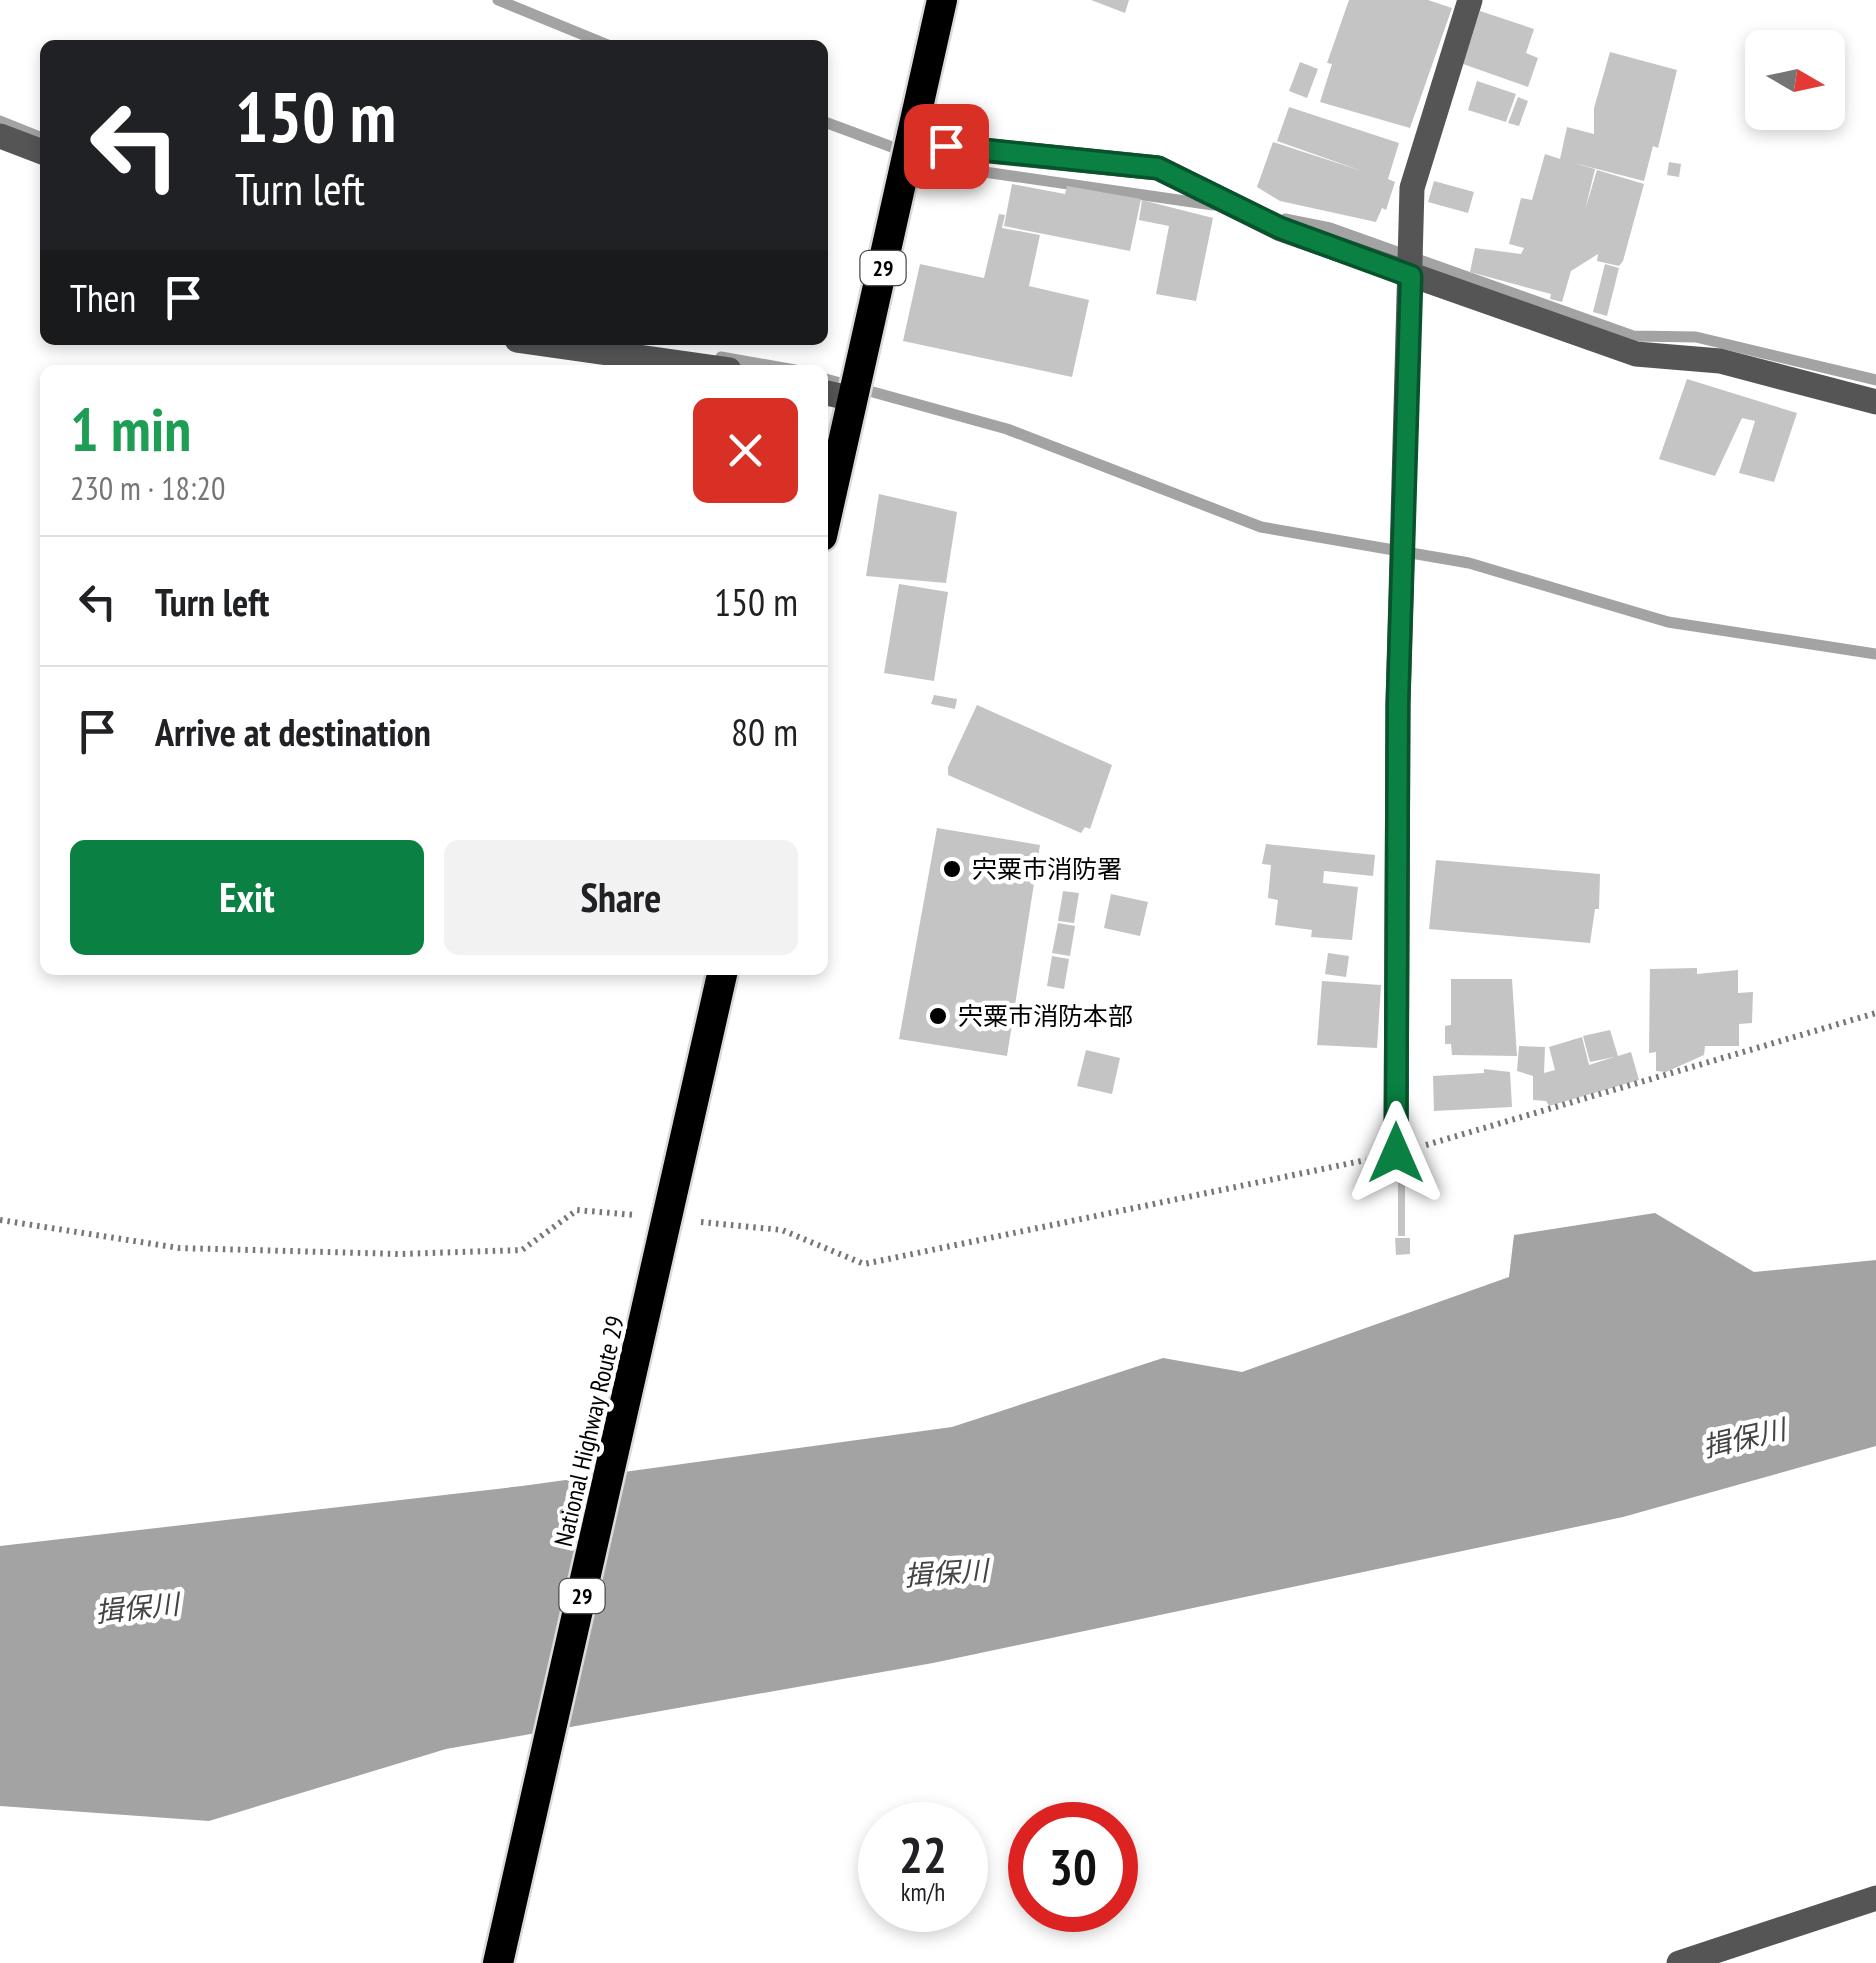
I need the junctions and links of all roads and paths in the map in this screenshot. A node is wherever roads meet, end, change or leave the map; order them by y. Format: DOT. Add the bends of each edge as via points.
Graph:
graph roads {
  1 [pos="942,0"];
  2 [pos="1470,0"];
  3 [pos="0,136"];
  4 [pos="910,143"];
  5 [pos="40,151"];
  6 [pos="1411,276"];
  7 [pos="552,345"];
  8 [pos="694,365"];
  9 [pos="828,393"];
  10 [pos="854,399"];
  11 [pos="1876,402"];
  12 [pos="828,510"];
  13 [pos="722,975"];
  14 [pos="1876,1013"];
  15 [pos="1396,1153"];
  16 [pos="666,1218"];
  17 [pos="0,1220"];
  18 [pos="1876,1898"];
  19 [pos="500,1953"];
  20 [pos="1679,1963"];
  1 -- 4 [label="highway, 29"];
  2 -- 6 [label="street" via="1412,188"];
  3 -- 5 [label="street"];
  4 -- 6 [label="street" via="1158,168 1280,228"];
  4 -- 10 [label="highway, 29"];
  6 -- 11 [label="street" via="1636,354 1720,361"];
  6 -- 15 [label="street" via="1398,703"];
  7 -- 8 [label="street"];
  9 -- 10 [label="street"];
  10 -- 12 [label="highway, 29"];
  13 -- 16 [label="highway, National Highway Route 29 / 29"];
  14 -- 15 [label="path"];
  15 -- 16 [label="path" via="864,1264 782,1230"];
  16 -- 17 [label="path" via="577,1210 522,1250 399,1254 179,1248"];
  16 -- 19 [label="highway, National Highway Route 29 / 29"];
  18 -- 20 [label="street"];
}
